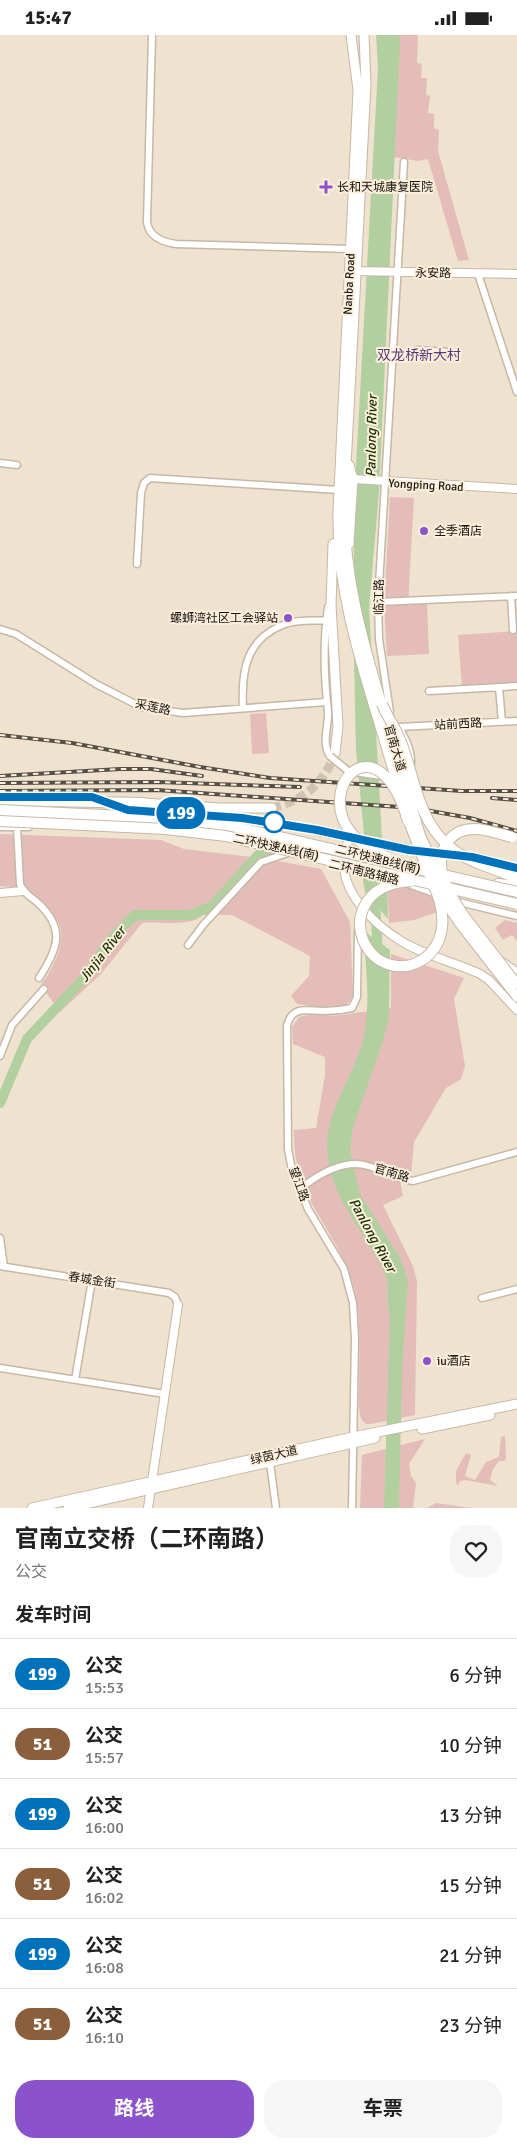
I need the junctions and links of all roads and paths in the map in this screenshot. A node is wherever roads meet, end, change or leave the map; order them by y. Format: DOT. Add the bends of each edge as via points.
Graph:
graph roads {
  1 [pos="152,35"];
  2 [pos="351,35"];
  3 [pos="364,38"];
  4 [pos="354,46"];
  5 [pos="404,162"];
  6 [pos="350,249"];
  7 [pos="357,271"];
  8 [pos="394,273"];
  9 [pos="478,274"];
  10 [pos="517,274"];
  11 [pos="417,350"];
  12 [pos="449,352"];
  13 [pos="517,392"];
  14 [pos="0,463"];
  15 [pos="348,463"];
  16 [pos="17,465"];
  17 [pos="355,479"];
  18 [pos="383,482"];
  19 [pos="342,488"];
  20 [pos="517,489"];
  21 [pos="337,534"];
  22 [pos="342,560"];
  23 [pos="137,564"];
  24 [pos="331,589"];
  25 [pos="514,596"];
  26 [pos="378,602"];
  27 [pos="327,620"];
  28 [pos="0,629"];
  29 [pos="513,630"];
  30 [pos="517,685"];
  31 [pos="499,687"];
  32 [pos="429,691"];
  33 [pos="326,703"];
  34 [pos="382,703"];
  35 [pos="243,708"];
  36 [pos="517,721"];
  37 [pos="502,722"];
  38 [pos="399,727"];
  39 [pos="332,755"];
  40 [pos="0,798"];
  41 [pos="109,803"];
  42 [pos="143,803"];
  43 [pos="272,807"];
  44 [pos="0,810"];
  45 [pos="0,821"];
  46 [pos="408,821"];
  47 [pos="0,827"];
  48 [pos="17,827"];
  49 [pos="349,837"];
  50 [pos="517,839"];
  51 [pos="289,853"];
  52 [pos="344,867"];
  53 [pos="517,868"];
  54 [pos="427,872"];
  55 [pos="456,878"];
  56 [pos="517,878"];
  57 [pos="438,885"];
  58 [pos="517,886"];
  59 [pos="23,891"];
  60 [pos="517,892"];
  61 [pos="0,893"];
  62 [pos="517,904"];
  63 [pos="363,909"];
  64 [pos="460,911"];
  65 [pos="517,916"];
  66 [pos="188,945"];
  67 [pos="486,945"];
  68 [pos="517,974"];
  69 [pos="40,978"];
  70 [pos="517,984"];
  71 [pos="44,989"];
  72 [pos="517,997"];
  73 [pos="517,1010"];
  74 [pos="0,1056"];
  75 [pos="517,1152"];
  76 [pos="300,1189"];
  77 [pos="0,1237"];
  78 [pos="2,1266"];
  79 [pos="92,1280"];
  80 [pos="517,1289"];
  81 [pos="482,1298"];
  82 [pos="178,1305"];
  83 [pos="0,1368"];
  84 [pos="75,1380"];
  85 [pos="165,1394"];
  86 [pos="517,1404"];
  87 [pos="517,1409"];
  88 [pos="416,1427"];
  89 [pos="353,1440"];
  90 [pos="270,1463"];
  91 [pos="152,1486"];
  92 [pos="32,1508"];
  93 [pos="68,1508"];
  94 [pos="148,1508"];
  95 [pos="276,1508"];
  96 [pos="352,1508"];
  1 -- 6 [label="street" via="147,222 151,233 165,243 176,244"];
  2 -- 4 [label="main road, Nanba Road"];
  3 -- 4 [label="main road" via="357,40"];
  3 -- 7 [label="main road, Nanba Road" via="366,84"];
  4 -- 6 [label="main road, Nanba Road" via="358,90"];
  5 -- 8 [label="street, 临江路"];
  6 -- 7 [label="main road, Nanba Road"];
  7 -- 8 [label="street, 永安路"];
  7 -- 15 [label="main road, Nanba Road"];
  7 -- 19 [label="main road, Nanba Road"];
  8 -- 9 [label="street, 永安路"];
  8 -- 18 [label="street, 临江路"];
  9 -- 10 [label="street, 永安路"];
  9 -- 13 [label="street"];
  11 -- 12 [label="street"];
  14 -- 16 [label="street"];
  15 -- 17 [label="main road"];
  15 -- 19 [label="main road, Nanba Road"];
  17 -- 18 [label="street, Yongping Road"];
  17 -- 22 [label="main road" via="350,539"];
  18 -- 20 [label="street, Yongping Road"];
  18 -- 26 [label="street, 临江路"];
  19 -- 21 [label="main road, Nanba Road"];
  19 -- 22 [label="main road, 官南大道"];
  19 -- 23 [label="street" via="150,478 144,483 141,493"];
  19 -- 24 [label="main road"];
  21 -- 22 [label="main road, 官南大道"];
  22 -- 34 [label="main road, 官南大道"];
  22 -- 46 [label="main road, 官南大道, bridge" via="349,618"];
  24 -- 27 [label="street"];
  24 -- 39 [label="main road" via="338,726"];
  25 -- 26 [label="street"];
  25 -- 29 [label="street"];
  26 -- 38 [label="street, 临江路" via="387,705"];
  27 -- 33 [label="street"];
  27 -- 35 [label="street" via="288,623 263,636 243,670"];
  28 -- 35 [label="street, 采莲路" via="16,634 96,684 141,707 184,713"];
  30 -- 31 [label="street"];
  31 -- 32 [label="street"];
  31 -- 37 [label="street"];
  33 -- 35 [label="street, 采莲路"];
  33 -- 39 [label="street" via="326,743"];
  34 -- 56 [label="highway, bridge" via="401,743 422,810 432,829 462,857"];
  34 -- 64 [label="main road, 官南大道, bridge" via="423,842"];
  36 -- 37 [label="street, 站前西路"];
  37 -- 38 [label="street, 站前西路"];
  38 -- 39 [label="street, 临江路, bridge" via="407,742 411,763 402,774 382,776 346,771"];
  40 -- 41 [label="highway"];
  40 -- 41 [label="street" via="92,797"];
  41 -- 42 [label="highway"];
  41 -- 49 [label="street" via="128,810 242,818"];
  42 -- 43 [label="main road" via="219,808"];
  44 -- 54 [label="highway, 二环快速B线(南), bridge" via="213,822 272,833"];
  45 -- 57 [label="highway, 二环快速A线(南), bridge" via="148,828 226,836"];
  46 -- 54 [label="main road, 官南大道, bridge"];
  46 -- 54 [label="highway, bridge" via="394,786 382,771 363,767 347,777 341,789 340,806 344,823 351,833 366,846"];
  47 -- 48 [label="street, 二环南路辅路"];
  48 -- 51 [label="street, 二环南路辅路" via="190,835"];
  48 -- 59 [label="street"];
  49 -- 52 [label="street"];
  49 -- 53 [label="street" via="409,850 472,857"];
  50 -- 64 [label="highway, bridge" via="472,829 456,833 448,841 441,857 441,872"];
  51 -- 52 [label="street, 二环南路辅路"];
  51 -- 66 [label="street" via="261,862"];
  52 -- 63 [label="street" via="350,887"];
  52 -- 65 [label="street, 二环南路辅路" via="412,885 464,904"];
  54 -- 55 [label="highway, 二环快速B线(南), bridge"];
  54 -- 57 [label="highway, bridge" via="430,878 432,881 434,885 435,887 442,912 441,935 436,948 421,962 405,965 388,963 374,955 362,937 360,922 373,894 386,886 403,882 419,882 430,883 434,884"];
  54 -- 72 [label="main road, 官南大道, bridge" via="454,915"];
  55 -- 58 [label="highway, bridge"];
  55 -- 60 [label="highway, 二环快速B线(南), bridge"];
  57 -- 62 [label="highway, 二环快速A线(南), bridge"];
  59 -- 61 [label="street"];
  59 -- 69 [label="street" via="43,908 58,933 49,963"];
  63 -- 73 [label="street" via="402,942 480,974"];
  63 -- 76 [label="street, 望江路" via="357,939 356,1003 345,1010 296,1011 287,1026 288,1149"];
  64 -- 67 [label="main road, 官南大道, bridge"];
  67 -- 68 [label="highway, bridge"];
  67 -- 70 [label="main road, 官南大道, bridge"];
  71 -- 74 [label="street" via="12,1025"];
  75 -- 76 [label="street, 官南路" via="414,1181 356,1164 317,1175"];
  76 -- 89 [label="street, 望江路" via="308,1209 334,1249 350,1288 355,1340"];
  77 -- 78 [label="street"];
  78 -- 79 [label="street, 春城金街"];
  79 -- 82 [label="street, 春城金街" via="169,1293"];
  79 -- 84 [label="street"];
  80 -- 81 [label="street"];
  82 -- 85 [label="street"];
  83 -- 84 [label="street"];
  84 -- 85 [label="street"];
  85 -- 91 [label="street"];
  86 -- 88 [label="main road, 绿茵大道"];
  87 -- 88 [label="main road, 绿茵大道"];
  88 -- 89 [label="main road, 绿茵大道"];
  89 -- 90 [label="main road, 绿茵大道"];
  89 -- 91 [label="main road, 绿茵大道"];
  89 -- 96 [label="street, 望江路"];
  90 -- 91 [label="main road, 绿茵大道"];
  90 -- 95 [label="street"];
  91 -- 92 [label="main road, 绿茵大道"];
  91 -- 93 [label="main road, 绿茵大道"];
  91 -- 94 [label="street"];
}
